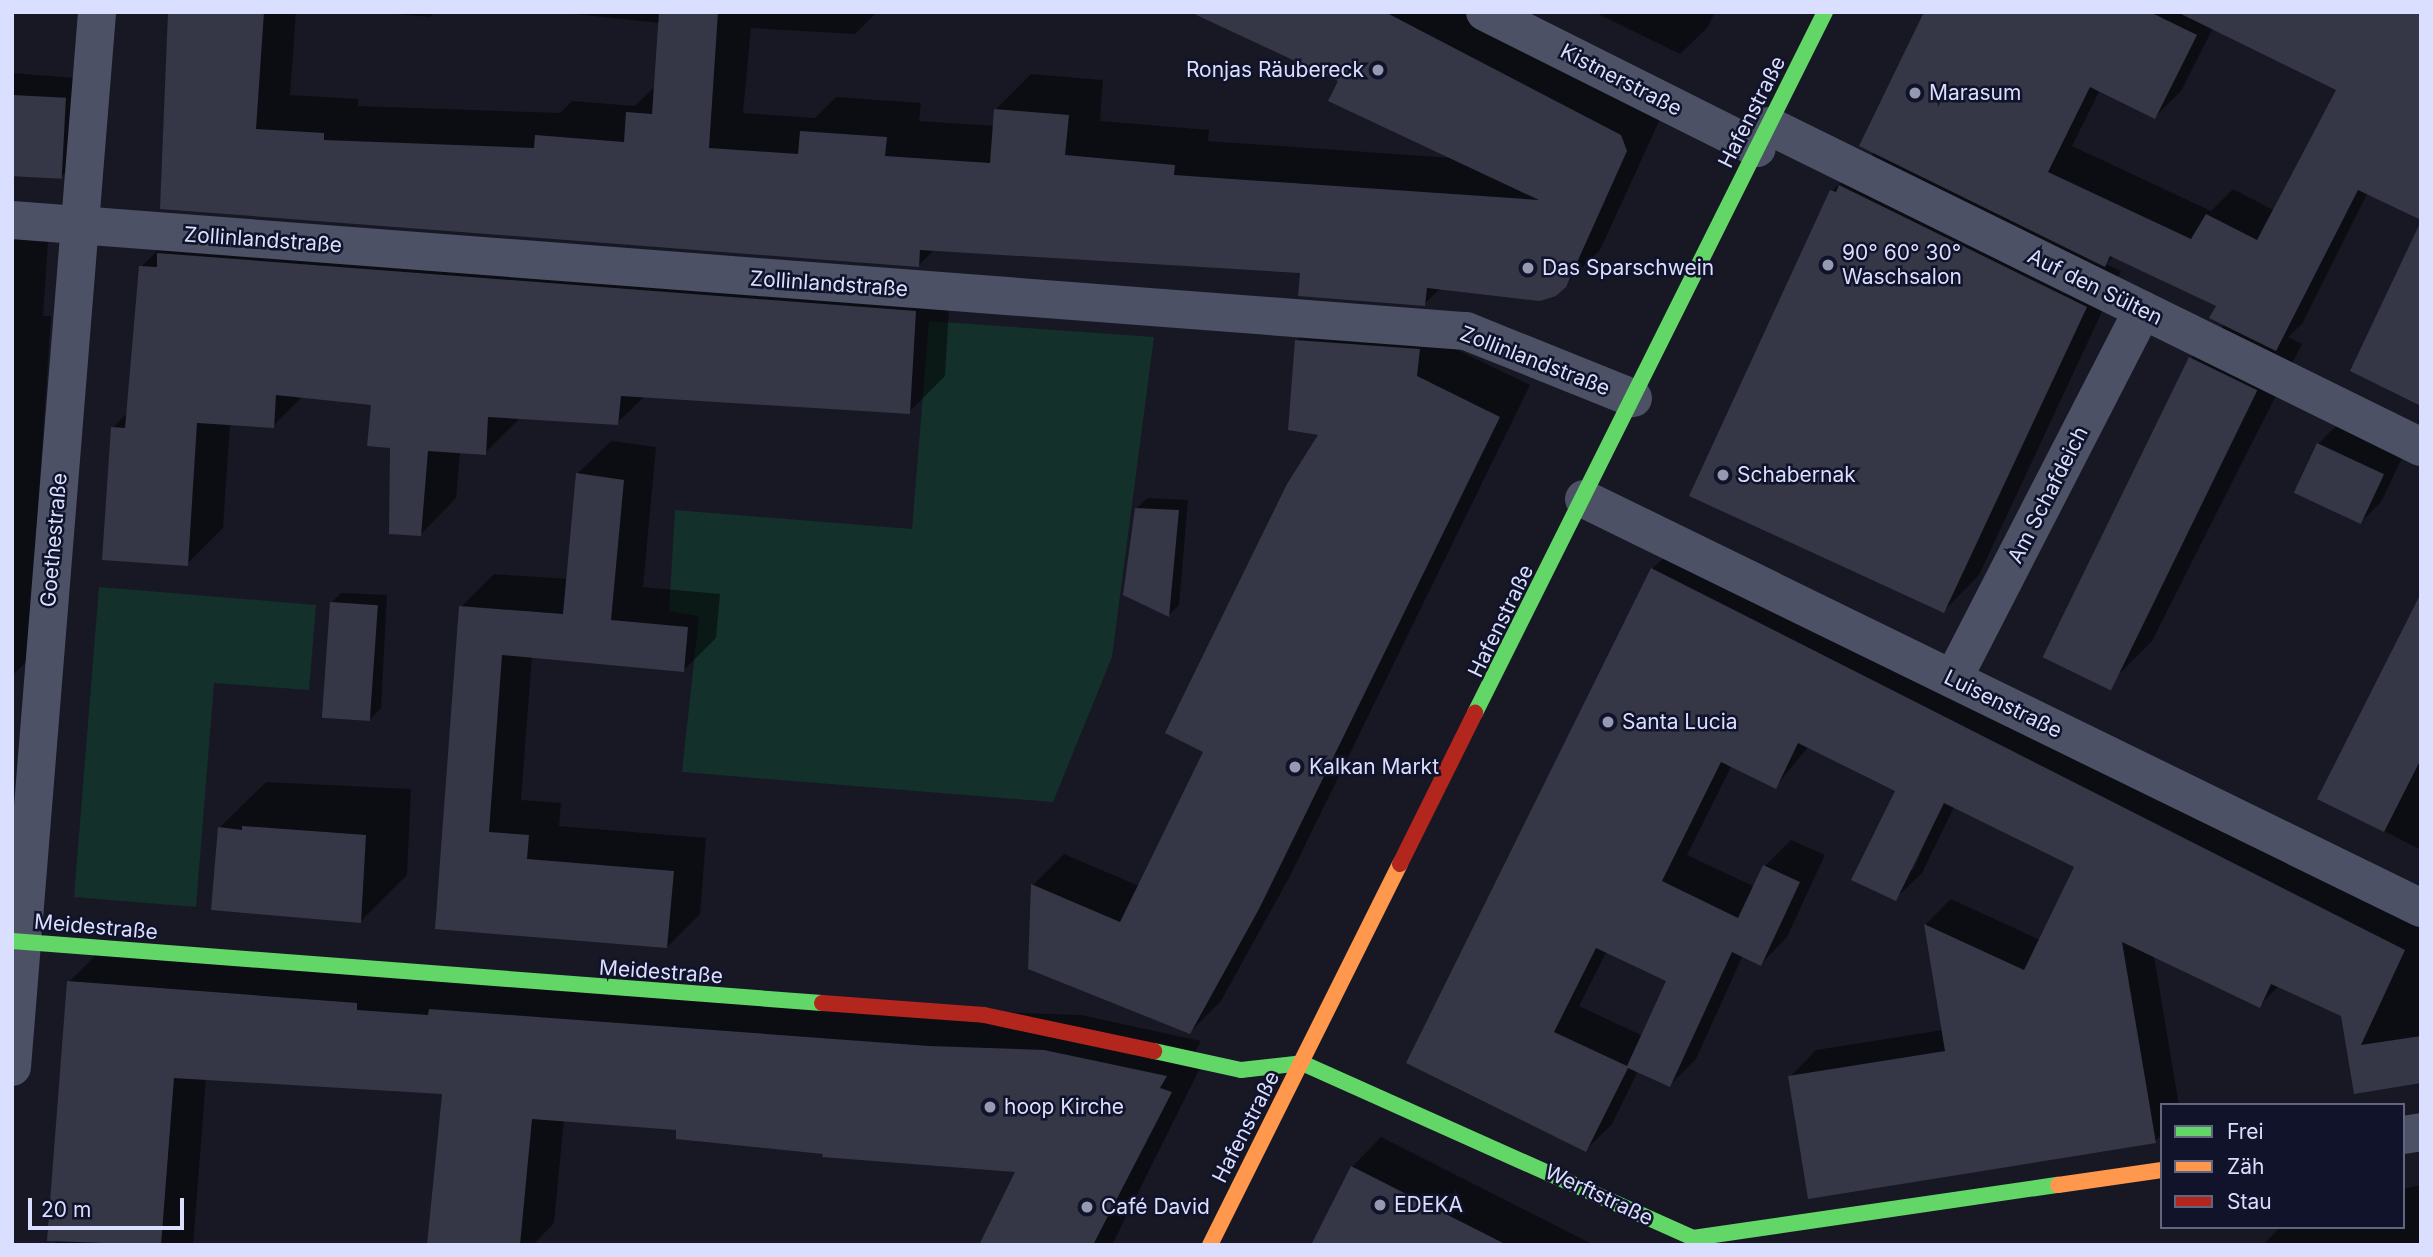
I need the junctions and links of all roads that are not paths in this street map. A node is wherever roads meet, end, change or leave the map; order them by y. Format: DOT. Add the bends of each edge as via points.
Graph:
graph roads {
  1 [pos="97,12"];
  2 [pos="1485,12"];
  3 [pos="1825,12"];
  4 [pos="1763,137"];
  5 [pos="12,220"];
  6 [pos="80,225"];
  7 [pos="2143,310"];
  8 [pos="1633,398"];
  9 [pos="2421,447"];
  10 [pos="1584,499"];
  11 [pos="1953,680"];
  12 [pos="2421,908"];
  13 [pos="17,942"];
  14 [pos="1302,1063"];
  15 [pos="12,1067"];
  16 [pos="2160,1170"];
  17 [pos="1210,1245"];
  1 -- 6 [label="street, Goethestraße"];
  2 -- 4 [label="street, Kistnerstraße"];
  3 -- 4 [label="street, Hafenstraße"];
  4 -- 7 [label="street, Auf den Sülten"];
  4 -- 8 [label="street, Hafenstraße"];
  5 -- 6 [label="street, Zollinlandstraße"];
  6 -- 8 [label="street, Zollinlandstraße" via="1466,331"];
  6 -- 13 [label="street, Goethestraße"];
  7 -- 9 [label="street, Auf den Sülten"];
  7 -- 11 [label="street, Am Schafdeich"];
  8 -- 10 [label="street, Hafenstraße"];
  10 -- 11 [label="street, Luisenstraße"];
  10 -- 14 [label="street, Hafenstraße"];
  11 -- 12 [label="street, Luisenstraße"];
  13 -- 14 [label="street, Meidestraße" via="984,1015 1241,1070"];
  13 -- 15 [label="street, Goethestraße"];
  14 -- 16 [label="street, Werftstraße" via="1693,1238"];
  14 -- 17 [label="street, Hafenstraße"];
}
